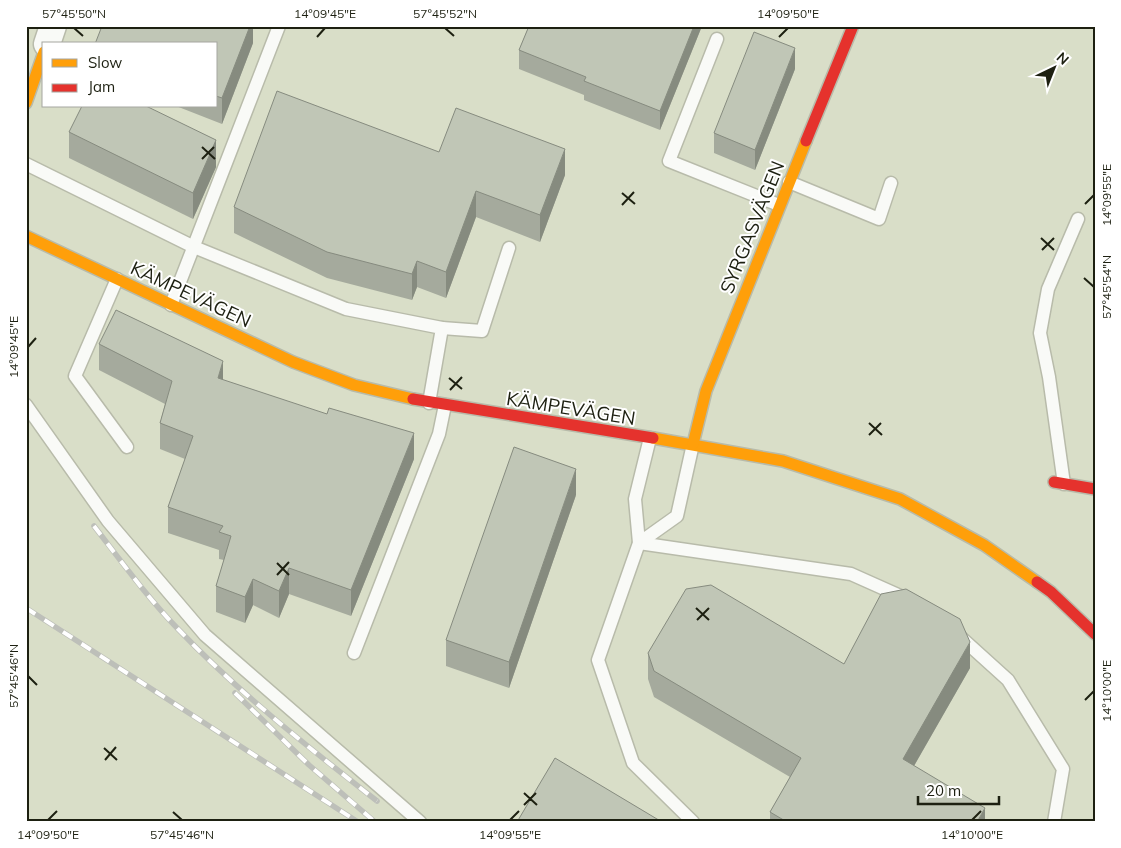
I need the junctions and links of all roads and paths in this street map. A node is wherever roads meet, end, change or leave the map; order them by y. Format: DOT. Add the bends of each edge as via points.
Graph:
graph roads {
  1 [pos="53,26"];
  2 [pos="279,26"];
  3 [pos="853,26"];
  4 [pos="717,39"];
  5 [pos="48,42"];
  6 [pos="42,58"];
  7 [pos="26,103"];
  8 [pos="26,164"];
  9 [pos="789,182"];
  10 [pos="891,183"];
  11 [pos="780,205"];
  12 [pos="1078,219"];
  13 [pos="26,236"];
  14 [pos="194,247"];
  15 [pos="508,248"];
  16 [pos="117,279"];
  17 [pos="171,305"];
  18 [pos="442,328"];
  19 [pos="430,403"];
  20 [pos="26,405"];
  21 [pos="445,405"];
  22 [pos="650,438"];
  23 [pos="693,444"];
  24 [pos="128,447"];
  25 [pos="1059,483"];
  26 [pos="1095,489"];
  27 [pos="639,543"];
  28 [pos="916,603"];
  29 [pos="946,625"];
  30 [pos="1095,634"];
  31 [pos="354,653"];
  32 [pos="420,822"];
  33 [pos="692,822"];
  34 [pos="1054,822"];
  1 -- 5 [label="street"];
  2 -- 14 [label="lane"];
  3 -- 9 [label="main road, SYRGASVÄGEN"];
  4 -- 11 [label="lane" via="669,160"];
  6 -- 7 [label="main road"];
  8 -- 14 [label="lane"];
  9 -- 10 [label="lane" via="879,219"];
  9 -- 11 [label="main road, SYRGASVÄGEN"];
  11 -- 23 [label="main road, SYRGASVÄGEN" via="706,391"];
  12 -- 25 [label="lane" via="1048,289 1040,333 1049,377"];
  13 -- 16 [label="main road, KÄMPEVÄGEN"];
  14 -- 17 [label="lane"];
  14 -- 18 [label="lane" via="346,308"];
  15 -- 18 [label="lane" via="482,331"];
  16 -- 17 [label="main road, KÄMPEVÄGEN"];
  16 -- 24 [label="lane" via="75,376"];
  17 -- 19 [label="main road, KÄMPEVÄGEN" via="302,365 354,385"];
  18 -- 19 [label="lane"];
  19 -- 21 [label="main road, KÄMPEVÄGEN"];
  20 -- 32 [label="lane" via="108,521 205,635"];
  21 -- 22 [label="main road, KÄMPEVÄGEN"];
  21 -- 31 [label="lane" via="439,434"];
  22 -- 23 [label="main road, KÄMPEVÄGEN"];
  22 -- 27 [label="lane" via="635,499"];
  23 -- 27 [label="lane" via="677,516"];
  23 -- 30 [label="main road, KÄMPEVÄGEN" via="783,461 900,499 984,545 1051,592"];
  25 -- 26 [label="main road"];
  27 -- 28 [label="lane" via="852,574"];
  27 -- 33 [label="lane" via="598,660 633,763"];
  29 -- 34 [label="lane" via="969,642 1008,680 1063,769"];
}
